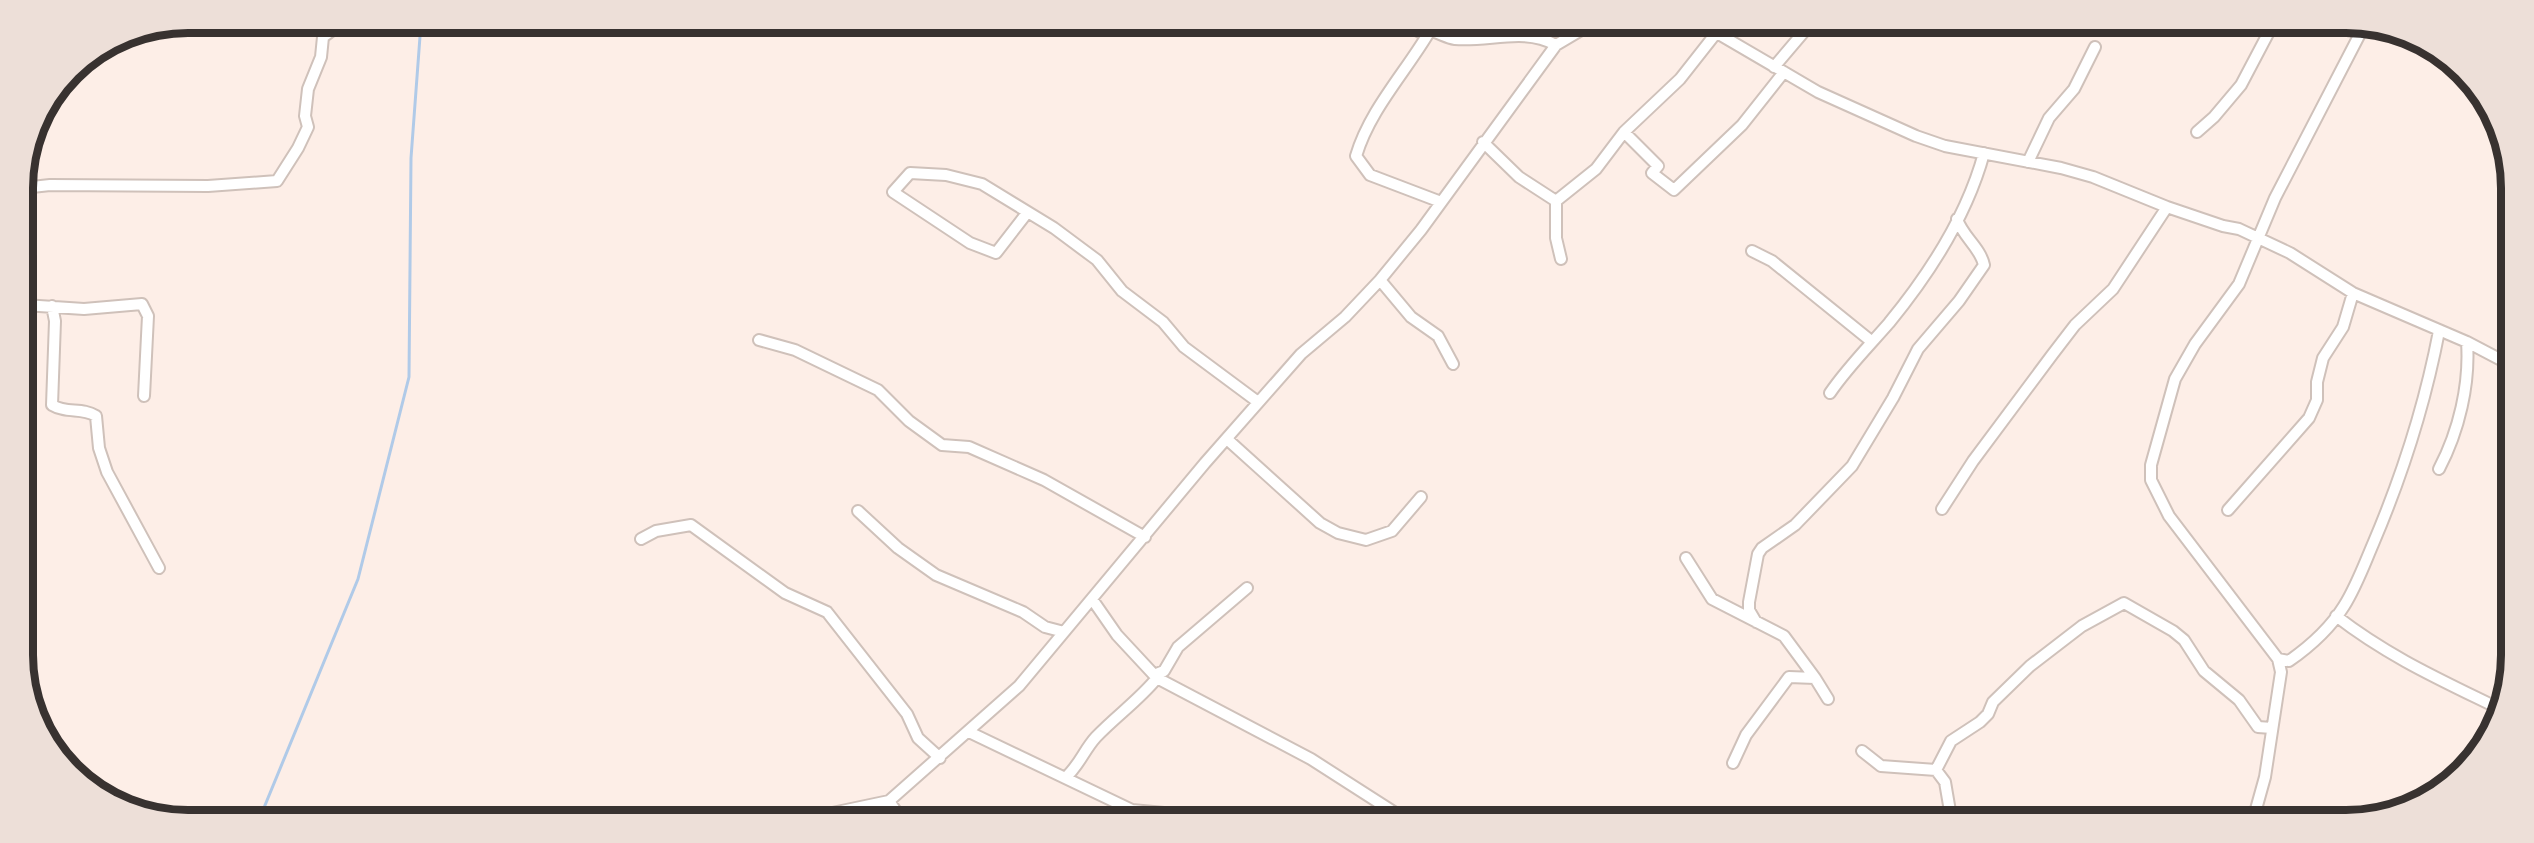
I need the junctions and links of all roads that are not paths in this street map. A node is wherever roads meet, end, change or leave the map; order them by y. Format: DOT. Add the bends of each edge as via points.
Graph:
graph roads {
  1 [pos="328,33"];
  2 [pos="1426,33"];
  3 [pos="1440,33"];
  4 [pos="1541,33"];
  5 [pos="1576,33"];
  6 [pos="1716,33"];
  7 [pos="1719,33"];
  8 [pos="1804,33"];
  9 [pos="2268,33"];
  10 [pos="2360,34"];
  11 [pos="1545,39"];
  12 [pos="1556,45"];
  13 [pos="2095,47"];
  14 [pos="1779,70"];
  15 [pos="1624,132"];
  16 [pos="2197,132"];
  17 [pos="1483,142"];
  18 [pos="1984,153"];
  19 [pos="2028,162"];
  20 [pos="33,187"];
  21 [pos="1556,201"];
  22 [pos="1441,202"];
  23 [pos="2167,207"];
  24 [pos="1027,213"];
  25 [pos="1957,219"];
  26 [pos="2258,239"];
  27 [pos="1752,251"];
  28 [pos="1561,259"];
  29 [pos="1380,280"];
  30 [pos="2353,293"];
  31 [pos="33,305"];
  32 [pos="52,306"];
  33 [pos="2439,331"];
  34 [pos="759,340"];
  35 [pos="1871,341"];
  36 [pos="2467,342"];
  37 [pos="2501,360"];
  38 [pos="1452,364"];
  39 [pos="1830,393"];
  40 [pos="144,396"];
  41 [pos="1258,402"];
  42 [pos="1228,440"];
  43 [pos="2439,469"];
  44 [pos="1421,497"];
  45 [pos="1942,508"];
  46 [pos="2228,510"];
  47 [pos="858,511"];
  48 [pos="1145,537"];
  49 [pos="641,539"];
  50 [pos="1686,558"];
  51 [pos="159,568"];
  52 [pos="1246,588"];
  53 [pos="1092,599"];
  54 [pos="2336,616"];
  55 [pos="1756,622"];
  56 [pos="1064,632"];
  57 [pos="2278,659"];
  58 [pos="1155,676"];
  59 [pos="1815,678"];
  60 [pos="1828,699"];
  61 [pos="2492,706"];
  62 [pos="2272,728"];
  63 [pos="969,732"];
  64 [pos="1862,751"];
  65 [pos="940,758"];
  66 [pos="1733,763"];
  67 [pos="1936,770"];
  68 [pos="1065,778"];
  69 [pos="888,801"];
  70 [pos="846,810"];
  71 [pos="895,810"];
  72 [pos="1132,810"];
  73 [pos="1391,810"];
  74 [pos="1949,810"];
  75 [pos="2256,810"];
  1 -- 20 [label="street" via="323,37 321,57 308,89 308,127 277,181 208,186"];
  2 -- 22 [label="street" via="1363,132 1356,156 1370,175"];
  3 -- 11 [label="street" via="1453,39 1494,39 1515,34"];
  4 -- 11 [label="street"];
  5 -- 12 [label="street"];
  6 -- 15 [label="street" via="1680,79"];
  7 -- 14 [label="street"];
  8 -- 14 [label="street"];
  9 -- 16 [label="street" via="2241,85"];
  10 -- 26 [label="street" via="2275,198"];
  11 -- 12 [label="street"];
  12 -- 17 [label="street"];
  13 -- 19 [label="street" via="2074,89 2049,118"];
  14 -- 15 [label="street" via="1742,125 1674,190 1652,173 1658,166"];
  14 -- 18 [label="street" via="1916,136"];
  15 -- 21 [label="street" via="1596,169"];
  17 -- 21 [label="street" via="1519,177"];
  17 -- 22 [label="street"];
  18 -- 19 [label="street"];
  18 -- 25 [label="street"];
  19 -- 23 [label="street" via="2093,177"];
  21 -- 28 [label="street" via="1556,238"];
  22 -- 29 [label="street"];
  23 -- 26 [label="street" via="2239,229"];
  23 -- 45 [label="street" via="2113,289 2063,340"];
  24 -- 24 [label="street" via="996,253 970,243 893,192 910,173 946,175 982,184"];
  24 -- 41 [label="street" via="1097,260 1122,291 1163,322 1184,347"];
  25 -- 35 [label="street" via="1930,270"];
  25 -- 55 [label="street" via="1982,255 1984,265 1918,349 1852,466 1795,525 1758,554 1749,602"];
  26 -- 30 [label="street" via="2290,253"];
  26 -- 57 [label="street" via="2239,284 2199,338 2175,379 2153,456 2151,480 2169,516"];
  27 -- 35 [label="street" via="1772,261"];
  29 -- 38 [label="street" via="1411,317 1437,336"];
  29 -- 41 [label="street" via="1345,317 1301,354"];
  30 -- 33 [label="street"];
  30 -- 46 [label="street" via="2343,327 2323,358 2317,400 2309,418"];
  31 -- 32 [label="street"];
  32 -- 40 [label="street" via="84,309 142,304 148,316"];
  32 -- 51 [label="street" via="52,405 96,416 99,448 107,472"];
  33 -- 36 [label="street"];
  33 -- 54 [label="street" via="2426,398 2391,498 2360,576"];
  34 -- 48 [label="street" via="795,350 878,390 909,421 942,445 969,447 1044,480"];
  35 -- 39 [label="street"];
  36 -- 37 [label="street"];
  36 -- 43 [label="street" via="2469,369 2463,399"];
  41 -- 42 [label="street"];
  42 -- 44 [label="street" via="1320,523 1338,533 1366,540 1392,531"];
  42 -- 48 [label="street"];
  47 -- 56 [label="street" via="898,548 936,575"];
  48 -- 53 [label="street"];
  49 -- 65 [label="street" via="656,531 691,525 785,592 828,612 907,714 918,738"];
  50 -- 55 [label="street" via="1712,599"];
  52 -- 58 [label="street" via="1178,647 1164,671"];
  53 -- 56 [label="street"];
  53 -- 58 [label="street" via="1117,635"];
  54 -- 57 [label="street" via="2296,656 2289,661"];
  54 -- 61 [label="street" via="2422,672"];
  55 -- 59 [label="street" via="1784,636"];
  56 -- 63 [label="street" via="1020,686"];
  57 -- 62 [label="street" via="2282,672"];
  58 -- 68 [label="street" via="1132,706 1094,739"];
  58 -- 73 [label="street" via="1311,759"];
  59 -- 60 [label="street"];
  59 -- 66 [label="street" via="1789,677 1746,735"];
  62 -- 67 [label="street" via="2258,727 2243,704 2204,671 2184,640 2124,603 2082,626 2030,666 2002,691 1980,722 1951,741"];
  62 -- 75 [label="street"];
  63 -- 65 [label="street"];
  63 -- 68 [label="street"];
  64 -- 67 [label="street" via="1881,766"];
  65 -- 69 [label="street"];
  67 -- 74 [label="street" via="1945,782"];
  68 -- 72 [label="street"];
  69 -- 70 [label="street"];
  69 -- 71 [label="street"];
}
